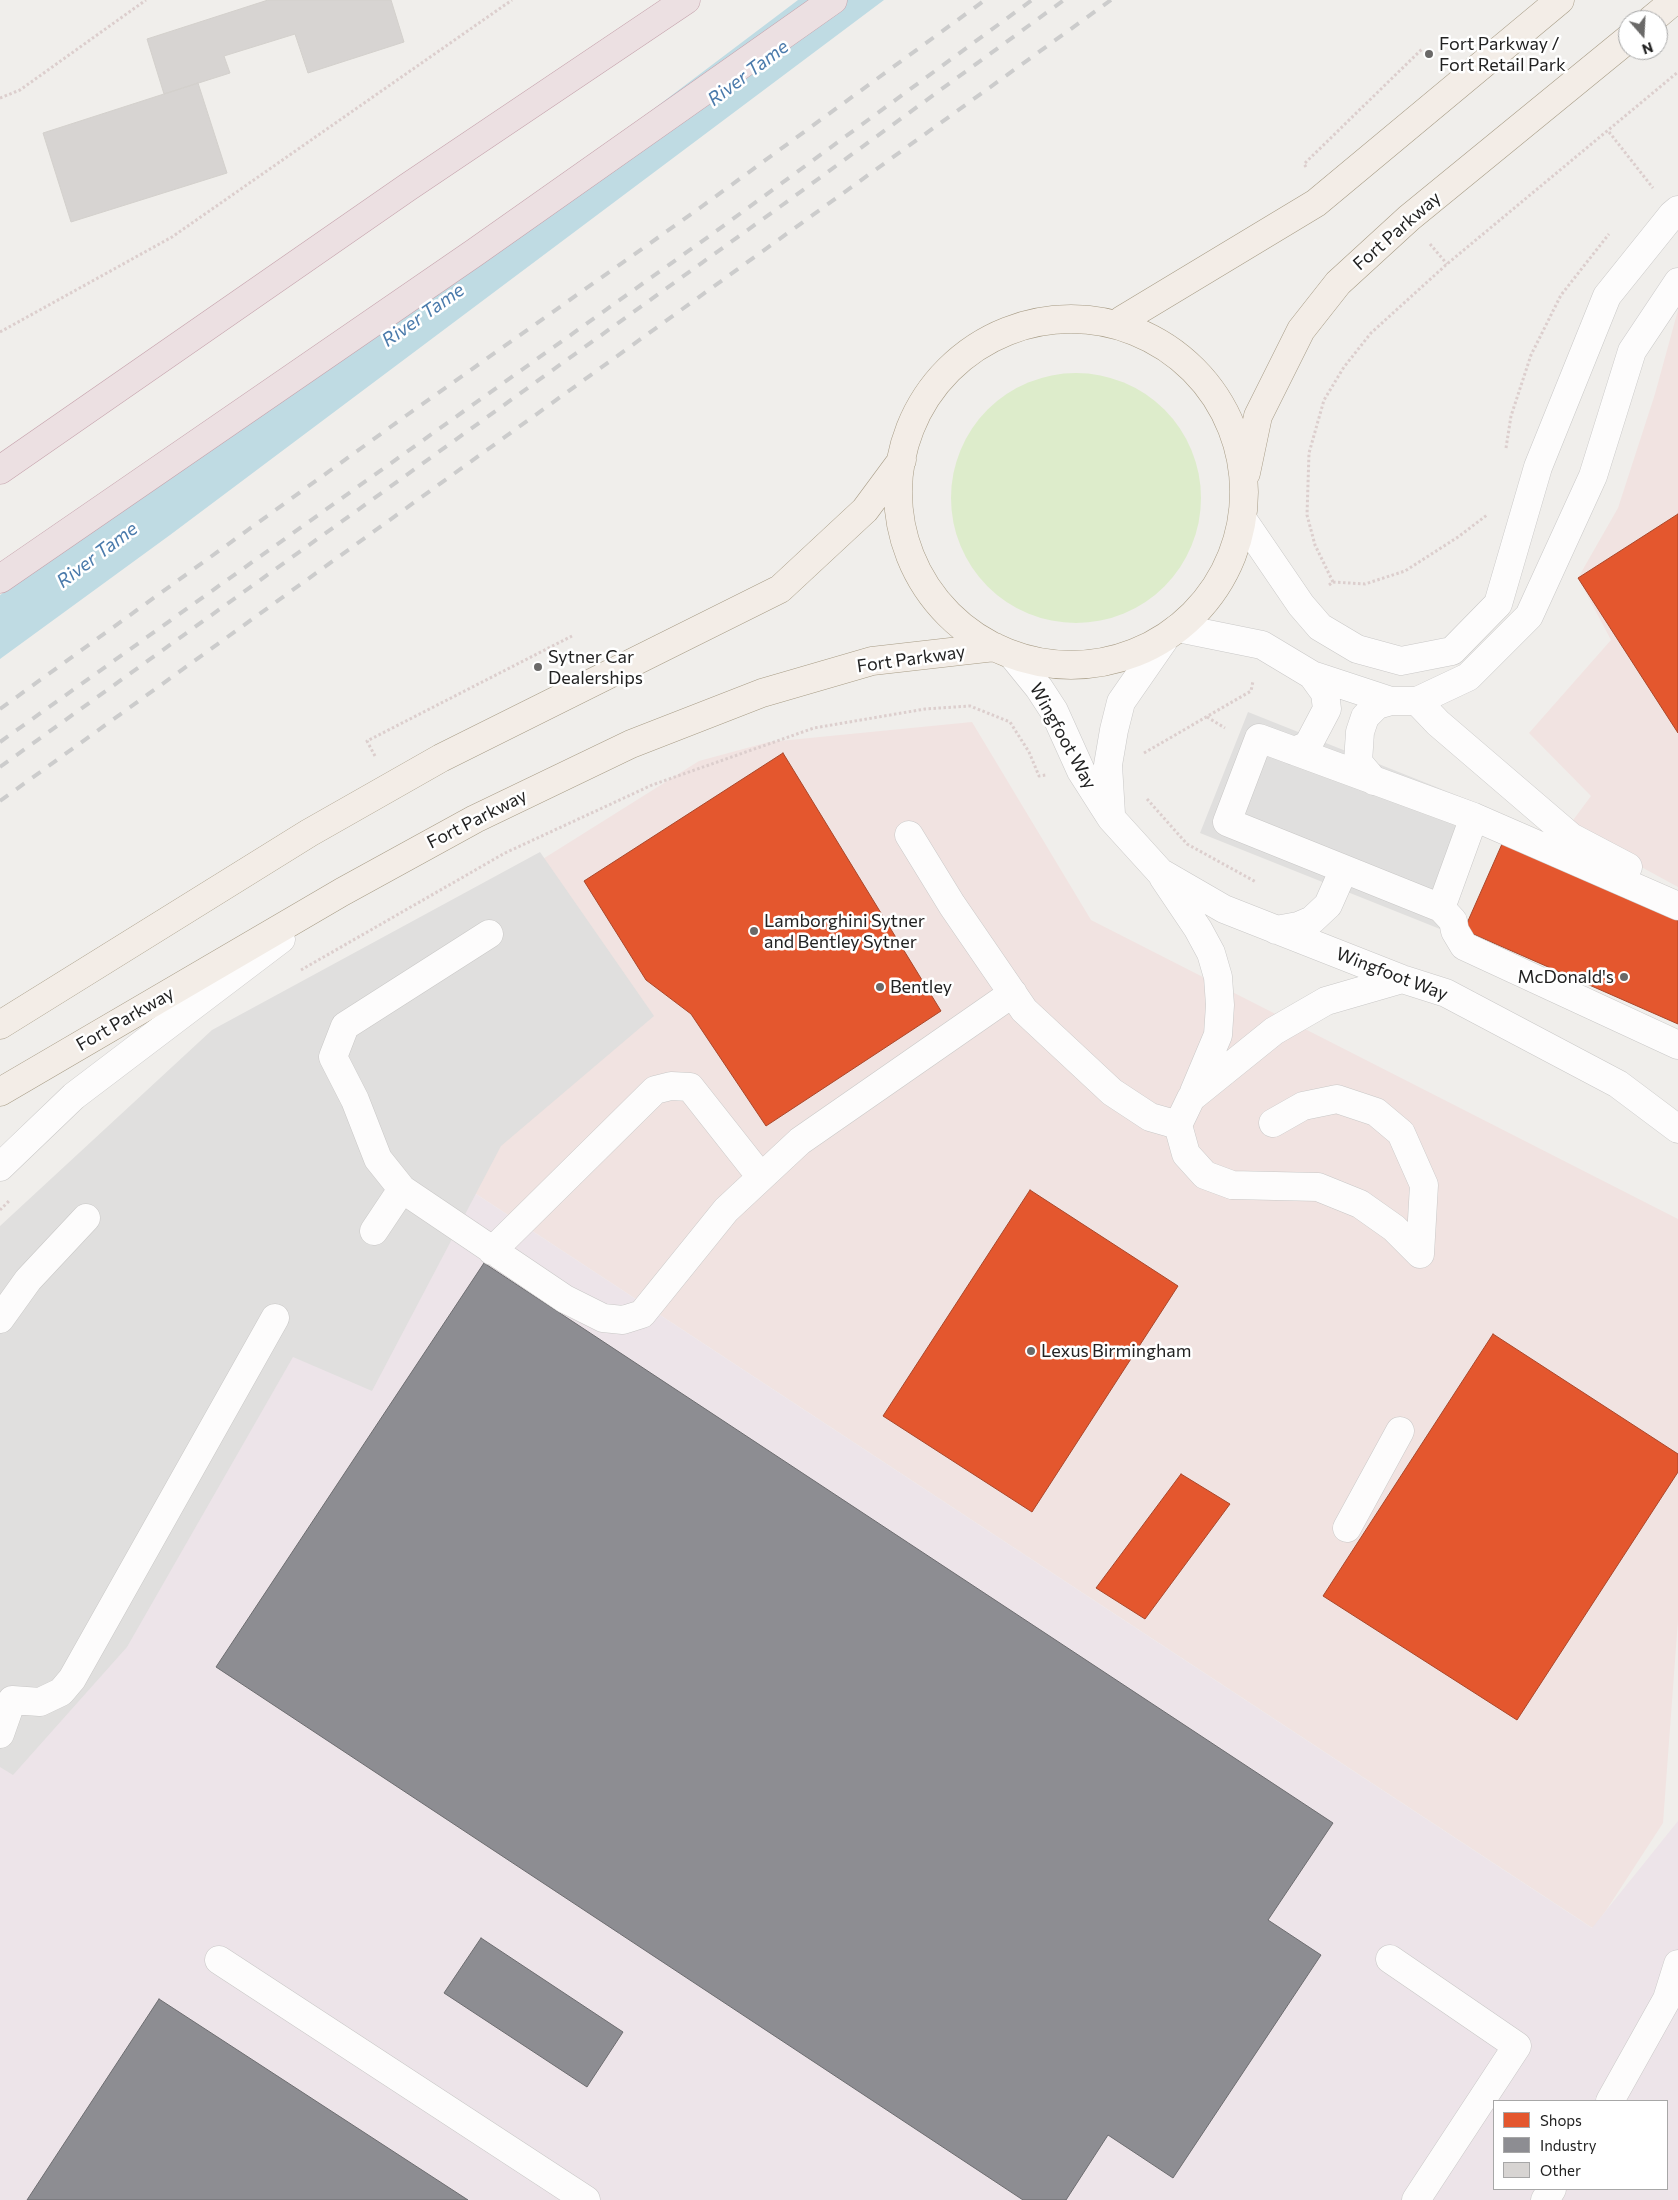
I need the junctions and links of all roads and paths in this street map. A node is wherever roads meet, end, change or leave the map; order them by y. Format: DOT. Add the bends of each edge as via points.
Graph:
graph roads {
  1 [pos="146,0"];
  2 [pos="512,0"];
  3 [pos="686,0"];
  4 [pos="833,0"];
  5 [pos="1560,0"];
  6 [pos="1675,0"];
  7 [pos="1662,10"];
  8 [pos="1618,46"];
  9 [pos="0,98"];
  10 [pos="1609,132"];
  11 [pos="1656,192"];
  12 [pos="1678,210"];
  13 [pos="1615,229"];
  14 [pos="1678,282"];
  15 [pos="1122,320"];
  16 [pos="0,332"];
  17 [pos="1506,450"];
  18 [pos="902,460"];
  19 [pos="0,470"];
  20 [pos="1244,481"];
  21 [pos="1492,510"];
  22 [pos="1243,520"];
  23 [pos="0,579"];
  24 [pos="1333,582"];
  25 [pos="1171,634"];
  26 [pos="1004,652"];
  27 [pos="1312,675"];
  28 [pos="1404,701"];
  29 [pos="1294,751"];
  30 [pos="1374,780"];
  31 [pos="1146,793"];
  32 [pos="1112,818"];
  33 [pos="1474,818"];
  34 [pos="909,835"];
  35 [pos="1344,869"];
  36 [pos="1160,872"];
  37 [pos="1259,883"];
  38 [pos="342,892"];
  39 [pos="1678,893"];
  40 [pos="1678,906"];
  41 [pos="1442,908"];
  42 [pos="1276,930"];
  43 [pos="490,934"];
  44 [pos="1402,979"];
  45 [pos="1013,993"];
  46 [pos="0,1025"];
  47 [pos="1678,1045"];
  48 [pos="0,1092"];
  49 [pos="1191,1098"];
  50 [pos="1273,1123"];
  51 [pos="1178,1125"];
  52 [pos="1678,1129"];
  53 [pos="0,1167"];
  54 [pos="761,1177"];
  55 [pos="402,1189"];
  56 [pos="86,1218"];
  57 [pos="374,1231"];
  58 [pos="492,1251"];
  59 [pos="0,1318"];
  60 [pos="275,1318"];
  61 [pos="1400,1431"];
  62 [pos="1347,1528"];
  63 [pos="6,1693"];
  64 [pos="0,1734"];
  65 [pos="1390,1958"];
  66 [pos="219,1960"];
  67 [pos="1678,1964"];
  68 [pos="1611,2100"];
  69 [pos="586,2200"];
  70 [pos="1416,2200"];
  1 -- 9 [label="path" via="20,90"];
  2 -- 16 [label="path" via="172,237"];
  3 -- 19 [label="highway" via="408,187"];
  4 -- 23 [label="highway" via="474,253"];
  5 -- 15 [label="main road" via="1316,203"];
  6 -- 7 [label="main road"];
  8 -- 20 [label="main road, Fort Parkway" via="1409,218 1338,283 1301,330 1258,416"];
  10 -- 11 [label="path"];
  12 -- 22 [label="street" via="1607,296 1538,467 1498,604 1452,650 1401,661 1357,650 1320,627 1301,605"];
  13 -- 17 [label="path" via="1561,295 1539,338 1511,416"];
  14 -- 28 [label="street" via="1632,351 1593,476 1529,616 1468,677"];
  15 -- 18 [label="main road, Fort Parkway" via="1063,318 1037,322 985,341 964,355 928,398 915,421"];
  15 -- 20 [label="main road, Fort Parkway" via="1191,367 1213,393 1228,419"];
  18 -- 26 [label="main road, Fort Parkway" via="899,503 904,535 913,561 934,598 954,620"];
  18 -- 46 [label="main road, Fort Parkway" via="865,510 780,589 441,758 309,833"];
  20 -- 22 [label="main road, Fort Parkway"];
  21 -- 24 [label="path" via="1458,537 1405,571 1365,584"];
  22 -- 25 [label="main road, Fort Parkway" via="1208,595 1192,616"];
  25 -- 26 [label="main road, Fort Parkway" via="1134,654 1098,664 1047,664"];
  25 -- 27 [label="street" via="1262,645"];
  25 -- 32 [label="street, Wingfoot Way" via="1121,702 1108,765"];
  26 -- 32 [label="street, Wingfoot Way" via="1039,688 1081,771"];
  26 -- 38 [label="main road, Fort Parkway" via="872,661 762,693 631,744 475,818"];
  27 -- 28 [label="street"];
  27 -- 29 [label="street" via="1325,694 1327,709 1308,745"];
  28 -- 30 [label="street" via="1378,705 1366,717 1360,732 1358,762"];
  28 -- 39 [label="street" via="1438,723 1571,837"];
  29 -- 30 [label="street"];
  29 -- 35 [label="street" via="1259,738 1227,822"];
  30 -- 33 [label="street"];
  31 -- 37 [label="path" via="1148,802 1187,844"];
  32 -- 36 [label="street, Wingfoot Way"];
  33 -- 40 [label="street"];
  33 -- 41 [label="street"];
  34 -- 45 [label="street" via="952,905"];
  35 -- 41 [label="street"];
  35 -- 42 [label="street" via="1328,905 1312,920"];
  36 -- 42 [label="street, Wingfoot Way" via="1224,909"];
  36 -- 49 [label="street" via="1198,928 1211,953 1218,977 1218,1035"];
  38 -- 48 [label="main road, Fort Parkway"];
  38 -- 53 [label="street" via="74,1096"];
  41 -- 47 [label="street" via="1453,921 1464,946"];
  42 -- 44 [label="street, Wingfoot Way"];
  43 -- 55 [label="street" via="345,1026 333,1057 355,1100 378,1159"];
  44 -- 49 [label="street" via="1326,1001 1274,1030"];
  44 -- 52 [label="street, Wingfoot Way" via="1446,993 1618,1084"];
  45 -- 51 [label="street" via="1024,1010 1112,1092 1150,1117"];
  45 -- 54 [label="street" via="800,1141"];
  49 -- 51 [label="street"];
  50 -- 51 [label="street" via="1303,1106 1337,1099 1376,1112 1400,1133 1424,1185 1420,1254 1394,1228 1360,1204 1318,1187 1232,1185 1205,1175 1186,1154"];
  54 -- 58 [label="street" via="726,1210 642,1314 623,1320 603,1318 565,1299"];
  54 -- 58 [label="street" via="690,1087 671,1086 655,1090"];
  55 -- 57 [label="street"];
  55 -- 58 [label="street"];
  56 -- 59 [label="street" via="28,1280"];
  60 -- 63 [label="street" via="72,1679 61,1692 40,1702"];
  61 -- 62 [label="street"];
  63 -- 64 [label="street"];
  65 -- 70 [label="street" via="1517,2046"];
  66 -- 69 [label="street"];
  67 -- 68 [label="street" via="1667,1999"];
}
